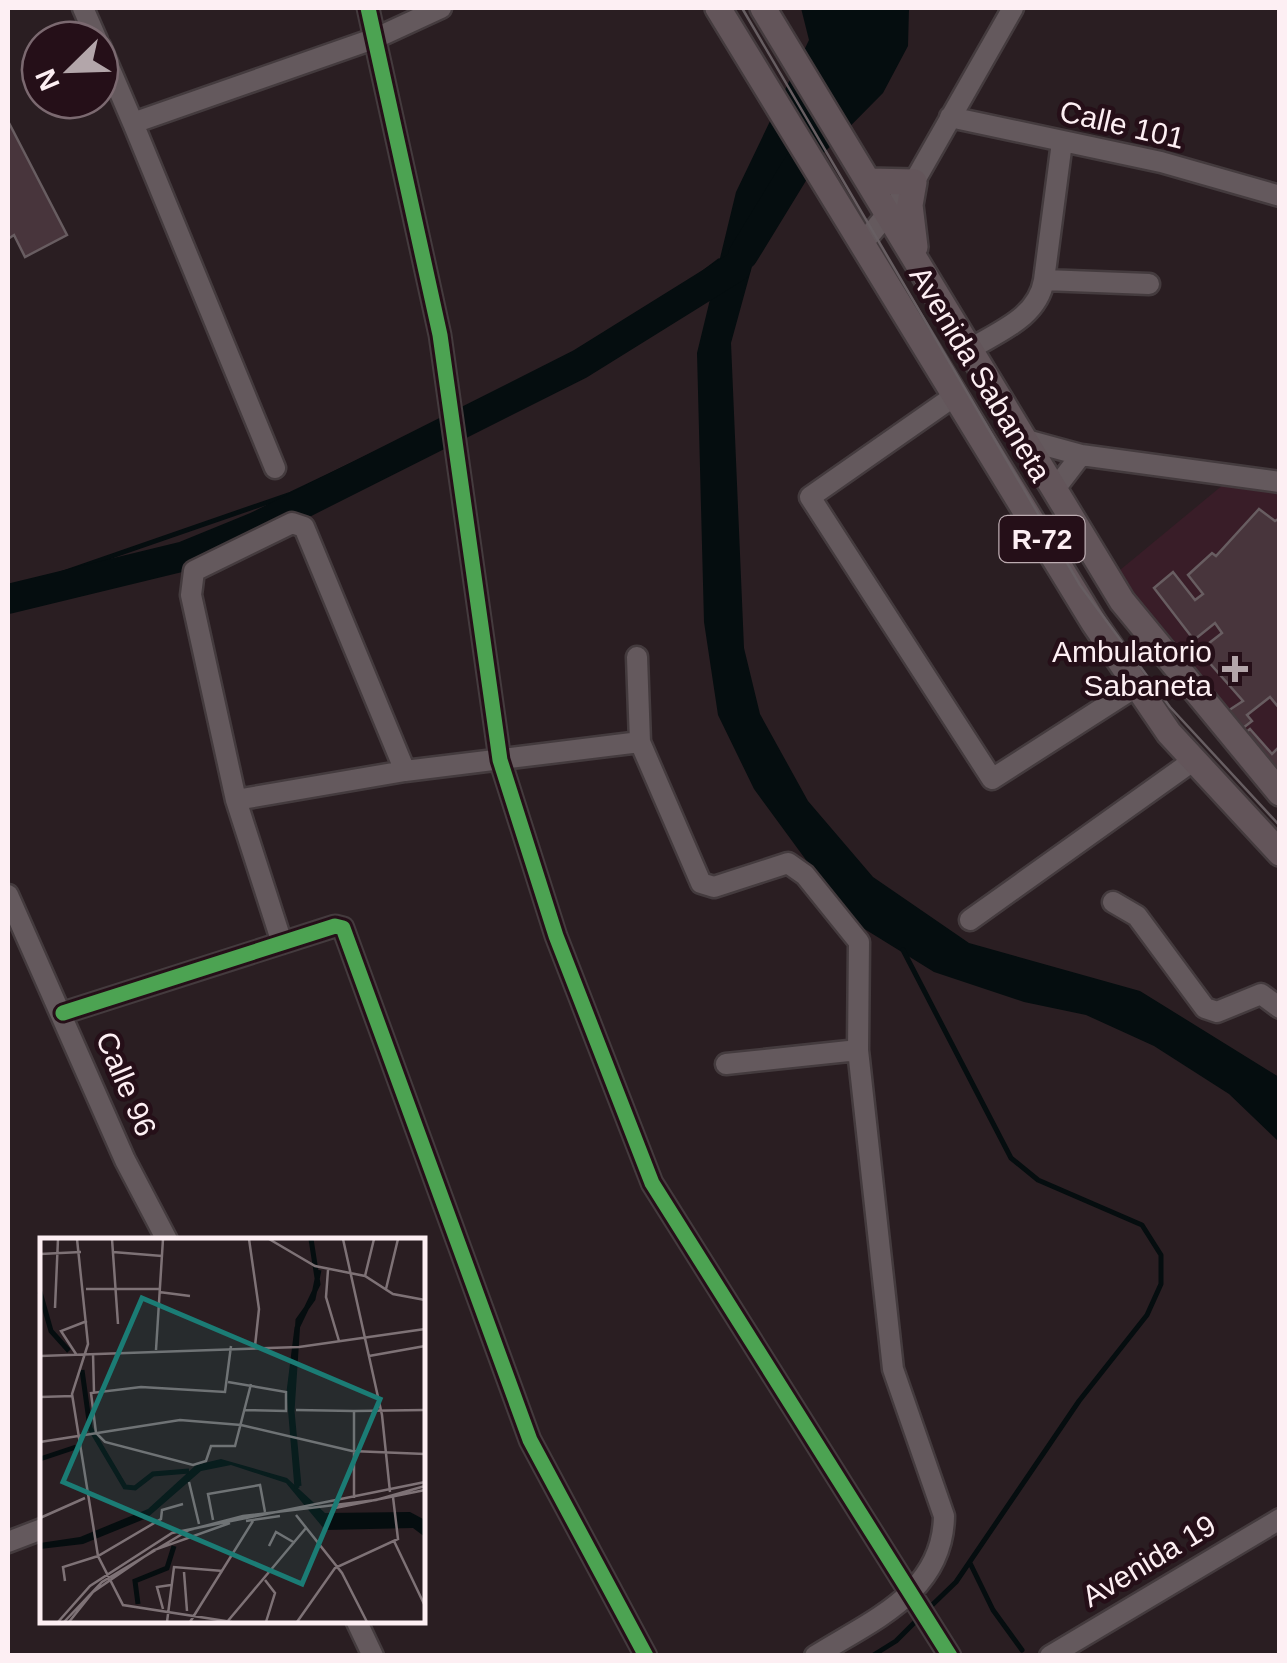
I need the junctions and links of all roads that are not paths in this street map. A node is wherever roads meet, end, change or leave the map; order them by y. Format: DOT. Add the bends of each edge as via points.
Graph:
graph roads {
  1 [pos="368,8"];
  2 [pos="440,8"];
  3 [pos="718,8"];
  4 [pos="763,8"];
  5 [pos="1013,8"];
  6 [pos="376,38"];
  7 [pos="120,93"];
  8 [pos="950,117"];
  9 [pos="133,123"];
  10 [pos="1062,142"];
  11 [pos="868,179"];
  12 [pos="914,182"];
  13 [pos="1280,196"];
  14 [pos="888,212"];
  15 [pos="863,243"];
  16 [pos="919,266"];
  17 [pos="1044,280"];
  18 [pos="1149,284"];
  19 [pos="970,349"];
  20 [pos="953,397"];
  21 [pos="1026,440"];
  22 [pos="1081,455"];
  23 [pos="275,468"];
  24 [pos="1280,482"];
  25 [pos="1055,488"];
  26 [pos="637,658"];
  27 [pos="1137,686"];
  28 [pos="640,742"];
  29 [pos="500,760"];
  30 [pos="1194,760"];
  31 [pos="406,771"];
  32 [pos="1280,793"];
  33 [pos="236,800"];
  34 [pos="1280,853"];
  35 [pos="8,894"];
  36 [pos="1113,902"];
  37 [pos="970,920"];
  38 [pos="282,943"];
  39 [pos="1280,1008"];
  40 [pos="63,1013"];
  41 [pos="858,1050"];
  42 [pos="726,1064"];
  43 [pos="166,1238"];
  44 [pos="1280,1519"];
  45 [pos="40,1530"];
  46 [pos="8,1542"];
  47 [pos="913,1595"];
  48 [pos="357,1623"];
  49 [pos="373,1656"];
  50 [pos="646,1656"];
  51 [pos="815,1656"];
  52 [pos="950,1656"];
  53 [pos="1050,1656"];
  1 -- 6 [label="street"];
  2 -- 6 [label="street"];
  3 -- 15 [label="main road, Avenida Sabaneta / R-72"];
  4 -- 11 [label="main road, Avenida Sabaneta / R-72"];
  5 -- 8 [label="street"];
  6 -- 9 [label="street"];
  6 -- 29 [label="street" via="440,334"];
  7 -- 9 [label="street"];
  8 -- 10 [label="street, Calle 101"];
  8 -- 12 [label="street"];
  9 -- 23 [label="street"];
  10 -- 13 [label="street, Calle 101"];
  10 -- 17 [label="street"];
  11 -- 12 [label="main road"];
  11 -- 14 [label="main road, Avenida Sabaneta / R-72"];
  12 -- 14 [label="street"];
  12 -- 16 [label="main road" via="911,230"];
  14 -- 15 [label="street"];
  14 -- 16 [label="main road, Avenida Sabaneta / R-72"];
  15 -- 20 [label="main road, Avenida Sabaneta / R-72"];
  16 -- 19 [label="main road, Avenida Sabaneta / R-72"];
  17 -- 18 [label="street"];
  17 -- 19 [label="street" via="1032,309"];
  19 -- 21 [label="main road, Avenida Sabaneta / R-72"];
  20 -- 27 [label="main road, Avenida Sabaneta / R-72"];
  20 -- 27 [label="street" via="810,496 992,779"];
  21 -- 22 [label="street"];
  21 -- 25 [label="main road, Avenida Sabaneta / R-72"];
  22 -- 24 [label="street"];
  22 -- 25 [label="street"];
  25 -- 32 [label="main road, Avenida Sabaneta / R-72" via="1122,600"];
  26 -- 28 [label="street"];
  27 -- 30 [label="main road, Avenida Sabaneta / R-72"];
  28 -- 29 [label="street"];
  28 -- 41 [label="street" via="700,883 714,887 788,863 858,942"];
  29 -- 31 [label="street"];
  29 -- 47 [label="street" via="556,936 652,1183"];
  30 -- 34 [label="main road, Avenida Sabaneta / R-72"];
  30 -- 37 [label="street"];
  31 -- 33 [label="street"];
  31 -- 33 [label="street" via="312,542 304,526 292,523 194,572 191,595"];
  33 -- 38 [label="street"];
  35 -- 40 [label="street, Calle 96"];
  36 -- 39 [label="street" via="1137,916 1205,1008 1226,1010 1262,994"];
  38 -- 40 [label="street"];
  38 -- 50 [label="street" via="335,926 349,935 530,1440"];
  40 -- 43 [label="street, Calle 96"];
  41 -- 42 [label="street"];
  41 -- 47 [label="street" via="893,1369 944,1516 944,1540"];
  44 -- 53 [label="street, Avenida 19"];
  45 -- 46 [label="street"];
  47 -- 51 [label="street"];
  47 -- 52 [label="street"];
  48 -- 49 [label="street"];
}
